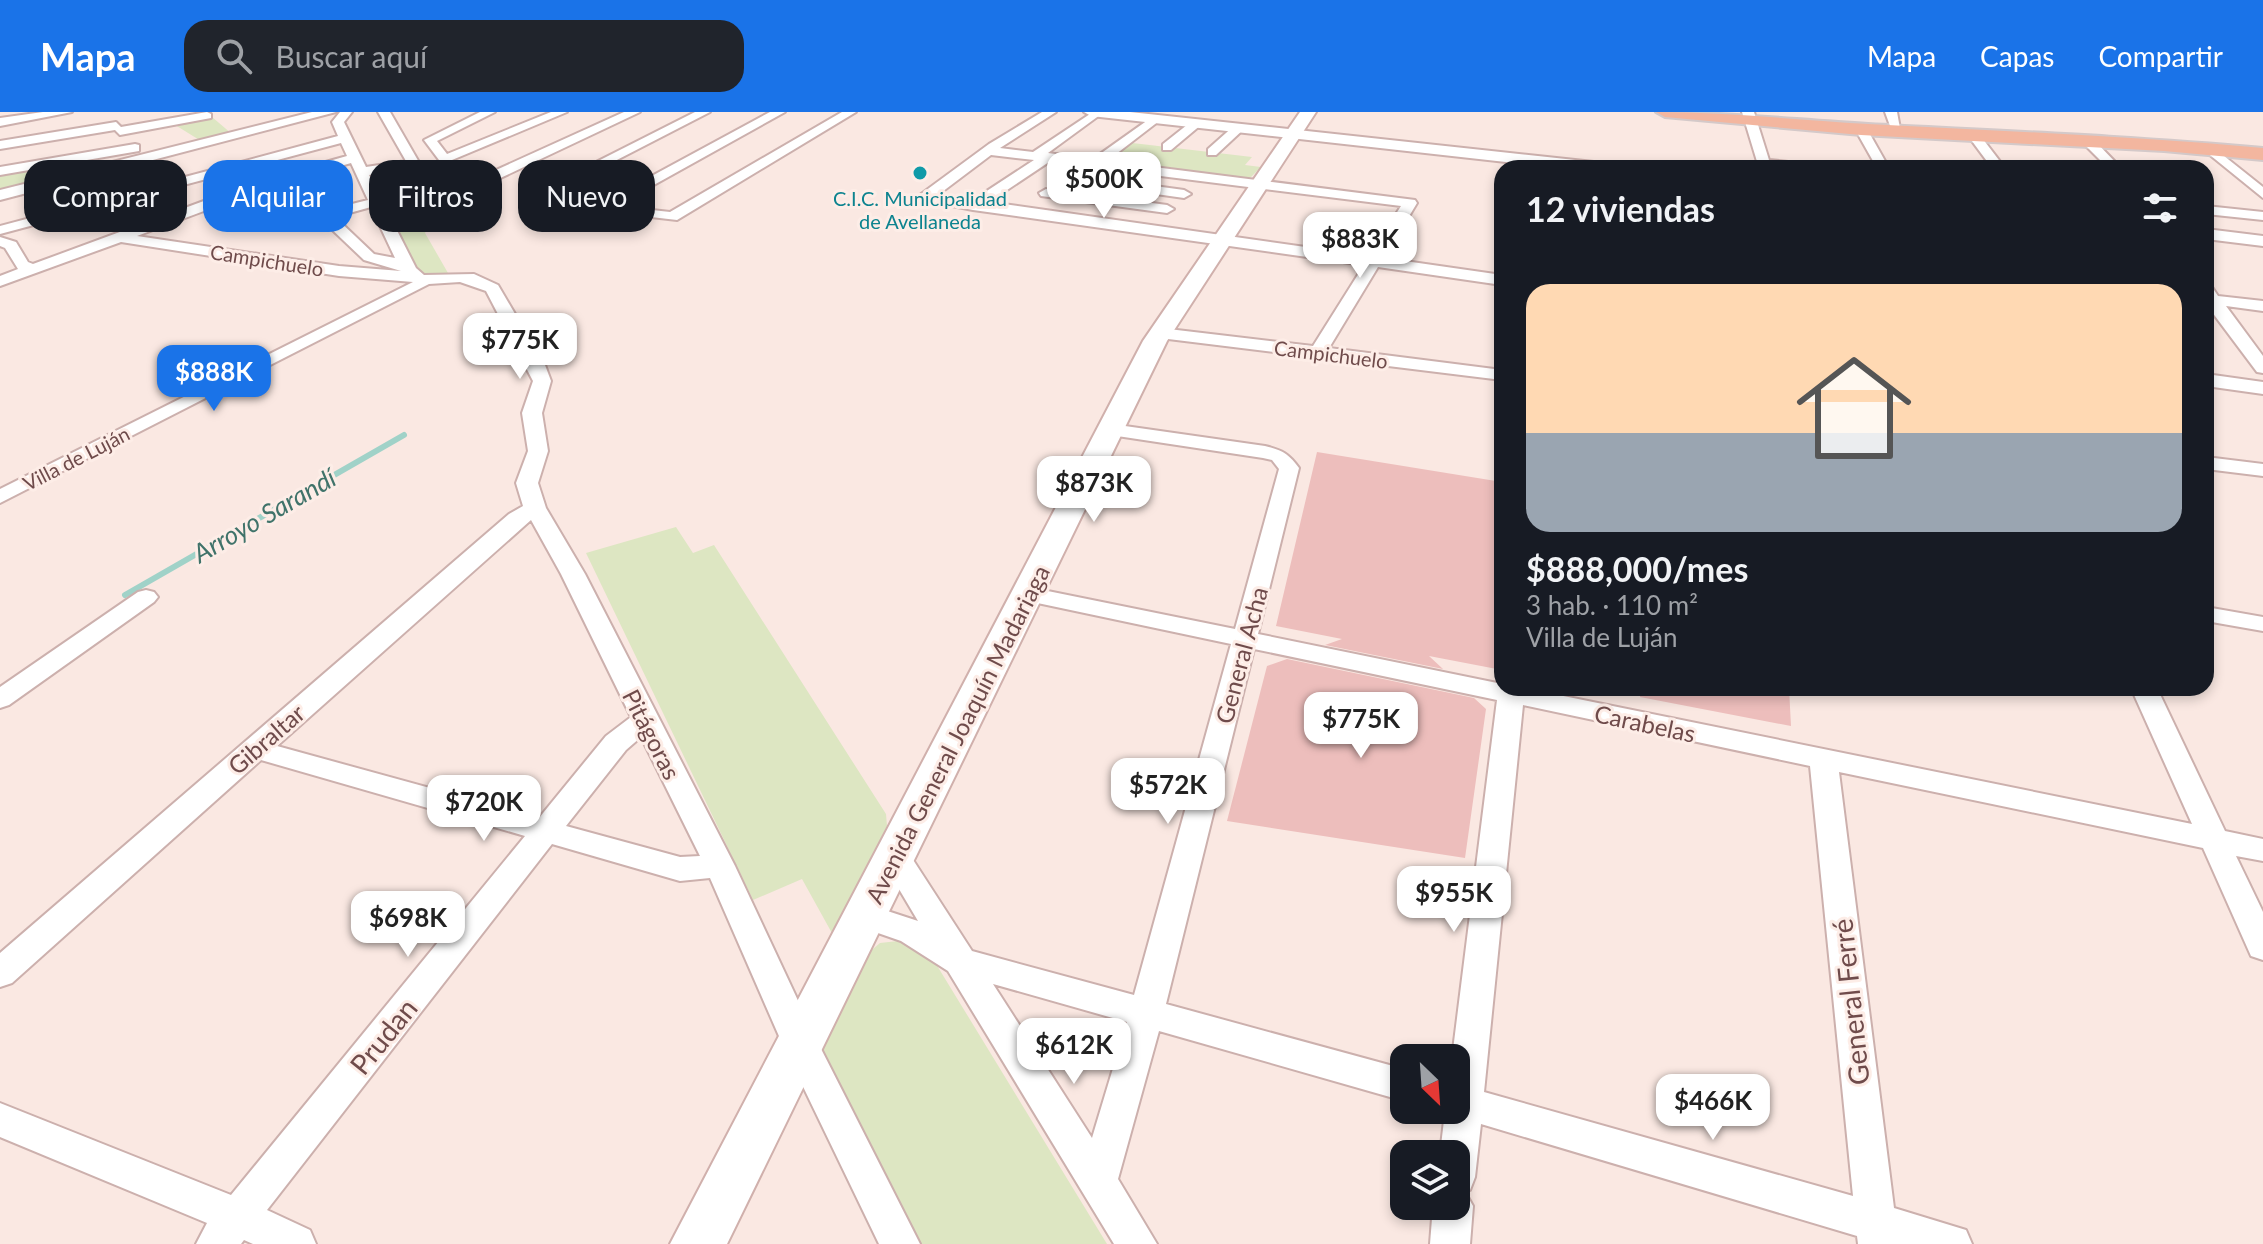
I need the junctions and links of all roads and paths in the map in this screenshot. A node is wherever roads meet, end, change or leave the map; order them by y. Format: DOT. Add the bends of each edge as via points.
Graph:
graph roads {
  1 [pos="66,112"];
  2 [pos="329,112"];
  3 [pos="346,112"];
  4 [pos="384,112"];
  5 [pos="489,112"];
  6 [pos="561,112"];
  7 [pos="633,112"];
  8 [pos="704,112"];
  9 [pos="779,112"];
  10 [pos="850,112"];
  11 [pos="1050,112"];
  12 [pos="1091,112"];
  13 [pos="1308,112"];
  14 [pos="1665,112"];
  15 [pos="1891,112"];
  16 [pos="1099,113"];
  17 [pos="135,114"];
  18 [pos="204,114"];
  19 [pos="1748,116"];
  20 [pos="689,119"];
  21 [pos="1155,119"];
  22 [pos="0,122"];
  23 [pos="114,123"];
  24 [pos="167,123"];
  25 [pos="1196,124"];
  26 [pos="750,127"];
  27 [pos="1079,127"];
  28 [pos="1239,128"];
  29 [pos="1093,129"];
  30 [pos="1861,129"];
  31 [pos="1897,131"];
  32 [pos="1121,132"];
  33 [pos="0,133"];
  34 [pos="1135,133"];
  35 [pos="812,134"];
  36 [pos="1295,134"];
  37 [pos="1975,137"];
  38 [pos="345,138"];
  39 [pos="1060,140"];
  40 [pos="2088,141"];
  41 [pos="1074,142"];
  42 [pos="199,144"];
  43 [pos="0,145"];
  44 [pos="1103,145"];
  45 [pos="1118,147"];
  46 [pos="1167,147"];
  47 [pos="2209,148"];
  48 [pos="990,151"];
  49 [pos="1212,152"];
  50 [pos="141,153"];
  51 [pos="2263,154"];
  52 [pos="1042,156"];
  53 [pos="0,158"];
  54 [pos="354,158"];
  55 [pos="447,158"];
  56 [pos="124,160"];
  57 [pos="608,160"];
  58 [pos="1531,160"];
  59 [pos="1762,160"];
  60 [pos="1878,160"];
  61 [pos="1993,160"];
  62 [pos="2107,160"];
  63 [pos="1093,162"];
  64 [pos="0,171"];
  65 [pos="361,172"];
  66 [pos="655,179"];
  67 [pos="187,180"];
  68 [pos="1264,183"];
  69 [pos="1124,186"];
  70 [pos="24,189"];
  71 [pos="369,189"];
  72 [pos="1046,193"];
  73 [pos="1184,194"];
  74 [pos="2263,194"];
  75 [pos="0,195"];
  76 [pos="973,206"];
  77 [pos="1167,209"];
  78 [pos="2214,211"];
  79 [pos="187,212"];
  80 [pos="1019,213"];
  81 [pos="655,215"];
  82 [pos="2263,216"];
  83 [pos="24,224"];
  84 [pos="0,230"];
  85 [pos="134,232"];
  86 [pos="343,232"];
  87 [pos="390,232"];
  88 [pos="2214,235"];
  89 [pos="120,237"];
  90 [pos="0,241"];
  91 [pos="1223,241"];
  92 [pos="2263,241"];
  93 [pos="1375,262"];
  94 [pos="34,269"];
  95 [pos="413,278"];
  96 [pos="1494,279"];
  97 [pos="0,281"];
  98 [pos="2214,297"];
  99 [pos="2214,304"];
  100 [pos="2263,306"];
  101 [pos="1160,333"];
  102 [pos="1318,352"];
  103 [pos="2263,368"];
  104 [pos="1494,374"];
  105 [pos="2214,381"];
  106 [pos="2263,388"];
  107 [pos="1111,430"];
  108 [pos="2214,464"];
  109 [pos="2263,470"];
  110 [pos="0,497"];
  111 [pos="535,508"];
  112 [pos="1028,594"];
  113 [pos="146,597"];
  114 [pos="2214,615"];
  115 [pos="2263,624"];
  116 [pos="1245,640"];
  117 [pos="1494,692"];
  118 [pos="1511,696"];
  119 [pos="2148,696"];
  120 [pos="0,699"];
  121 [pos="645,720"];
  122 [pos="255,749"];
  123 [pos="1823,760"];
  124 [pos="545,833"];
  125 [pos="2213,840"];
  126 [pos="2263,850"];
  127 [pos="895,857"];
  128 [pos="720,866"];
  129 [pos="866,916"];
  130 [pos="2263,947"];
  131 [pos="959,961"];
  132 [pos="0,973"];
  133 [pos="1147,1012"];
  134 [pos="800,1043"];
  135 [pos="1467,1044"];
  136 [pos="1390,1081"];
  137 [pos="1470,1104"];
  138 [pos="0,1120"];
  139 [pos="1098,1182"];
  140 [pos="1452,1220"];
  141 [pos="228,1230"];
  142 [pos="1877,1233"];
  143 [pos="296,1244"];
  144 [pos="698,1244"];
  145 [pos="900,1244"];
  146 [pos="1137,1244"];
  147 [pos="1450,1244"];
  148 [pos="1952,1244"];
  1 -- 22 [label="street"];
  2 -- 42 [label="street"];
  3 -- 38 [label="street" via="338,122"];
  4 -- 65 [label="street" via="414,164"];
  5 -- 55 [label="street" via="453,122 430,140"];
  6 -- 55 [label="street"];
  7 -- 55 [label="street" via="485,180 454,172"];
  8 -- 20 [label="street"];
  9 -- 26 [label="street"];
  10 -- 35 [label="street"];
  11 -- 48 [label="street"];
  12 -- 16 [label="street"];
  13 -- 36 [label="main road, Avenida General Joaquín Madariaga"];
  14 -- 19 [label="main road"];
  15 -- 31 [label="street"];
  16 -- 21 [label="street"];
  16 -- 27 [label="street"];
  17 -- 23 [label="street"];
  18 -- 24 [label="street"];
  19 -- 30 [label="main road"];
  19 -- 59 [label="street"];
  20 -- 26 [label="street"];
  20 -- 57 [label="street"];
  21 -- 25 [label="street"];
  21 -- 34 [label="street"];
  23 -- 24 [label="street"];
  23 -- 33 [label="street"];
  23 -- 43 [label="street"];
  23 -- 50 [label="street"];
  23 -- 53 [label="street"];
  24 -- 42 [label="street"];
  25 -- 28 [label="street"];
  25 -- 46 [label="street"];
  26 -- 35 [label="street"];
  26 -- 66 [label="street"];
  27 -- 29 [label="street"];
  27 -- 39 [label="street"];
  28 -- 36 [label="street"];
  28 -- 49 [label="street"];
  30 -- 31 [label="main road"];
  30 -- 60 [label="street"];
  31 -- 37 [label="main road"];
  32 -- 34 [label="street"];
  34 -- 45 [label="street"];
  35 -- 81 [label="street" via="672,217"];
  36 -- 58 [label="street"];
  36 -- 68 [label="main road, Avenida General Joaquín Madariaga"];
  37 -- 40 [label="main road"];
  37 -- 61 [label="street"];
  38 -- 54 [label="street"];
  38 -- 67 [label="street"];
  39 -- 41 [label="street"];
  39 -- 52 [label="street"];
  40 -- 47 [label="main road"];
  40 -- 62 [label="street"];
  42 -- 50 [label="street"];
  44 -- 45 [label="street"];
  45 -- 63 [label="street"];
  47 -- 51 [label="main road"];
  47 -- 74 [label="street"];
  48 -- 52 [label="street"];
  48 -- 76 [label="street" via="926,197"];
  50 -- 56 [label="street"];
  50 -- 64 [label="street"];
  52 -- 63 [label="street"];
  52 -- 76 [label="street"];
  54 -- 65 [label="street"];
  54 -- 79 [label="street"];
  63 -- 68 [label="street"];
  63 -- 72 [label="street"];
  65 -- 71 [label="street"];
  68 -- 91 [label="main road, Avenida General Joaquín Madariaga"];
  68 -- 93 [label="street" via="1410,203"];
  69 -- 73 [label="street"];
  70 -- 75 [label="street"];
  72 -- 77 [label="street"];
  72 -- 80 [label="street"];
  76 -- 80 [label="street"];
  78 -- 82 [label="street"];
  80 -- 91 [label="street"];
  83 -- 84 [label="street"];
  85 -- 89 [label="street"];
  86 -- 95 [label="street" via="369,257"];
  87 -- 95 [label="street"];
  88 -- 92 [label="street"];
  89 -- 94 [label="street"];
  89 -- 95 [label="street, Campichuelo"];
  90 -- 94 [label="street" via="11,245 22,265"];
  91 -- 93 [label="street"];
  91 -- 101 [label="main road, Avenida General Joaquín Madariaga"];
  93 -- 96 [label="street"];
  93 -- 102 [label="street"];
  94 -- 97 [label="street"];
  95 -- 110 [label="street, Villa de Luján"];
  95 -- 111 [label="street, Pitágoras" via="465,277 492,288 536,365 542,381 532,413 538,451 527,483"];
  98 -- 100 [label="street"];
  99 -- 103 [label="street"];
  101 -- 102 [label="street, Campichuelo"];
  101 -- 107 [label="main road, Avenida General Joaquín Madariaga"];
  102 -- 104 [label="street, Campichuelo"];
  105 -- 106 [label="street"];
  107 -- 112 [label="main road, Avenida General Joaquín Madariaga"];
  107 -- 116 [label="street, General Acha" via="1279,456 1289,468"];
  108 -- 109 [label="street"];
  111 -- 121 [label="street, Pitágoras"];
  111 -- 122 [label="street, Gibraltar"];
  112 -- 116 [label="street, Carabelas"];
  112 -- 127 [label="main road, Avenida General Joaquín Madariaga"];
  113 -- 120 [label="street"];
  114 -- 115 [label="street"];
  116 -- 117 [label="street, Carabelas"];
  116 -- 133 [label="street, General Acha"];
  118 -- 123 [label="street, Carabelas"];
  118 -- 135 [label="street"];
  119 -- 125 [label="street"];
  121 -- 124 [label="street, Prudan" via="616,743"];
  121 -- 128 [label="street, Pitágoras"];
  122 -- 124 [label="street"];
  122 -- 132 [label="street, Gibraltar"];
  123 -- 125 [label="street, Carabelas"];
  123 -- 142 [label="street, General Ferré"];
  124 -- 128 [label="street" via="680,869"];
  124 -- 141 [label="street, Prudan"];
  125 -- 126 [label="street, Carabelas"];
  125 -- 130 [label="street"];
  127 -- 129 [label="main road, Avenida General Joaquín Madariaga"];
  127 -- 131 [label="street"];
  128 -- 134 [label="street, Pitágoras"];
  129 -- 131 [label="street" via="912,932"];
  129 -- 134 [label="main road, Avenida General Joaquín Madariaga"];
  131 -- 133 [label="street"];
  131 -- 139 [label="street"];
  133 -- 136 [label="street"];
  133 -- 139 [label="street, General Acha"];
  134 -- 144 [label="main road, Avenida General Joaquín Madariaga"];
  134 -- 145 [label="street, Pitágoras"];
  137 -- 142 [label="street"];
  138 -- 141 [label="street"];
  139 -- 146 [label="street"];
  140 -- 147 [label="street"];
  141 -- 143 [label="street"];
  142 -- 148 [label="street"];
}
